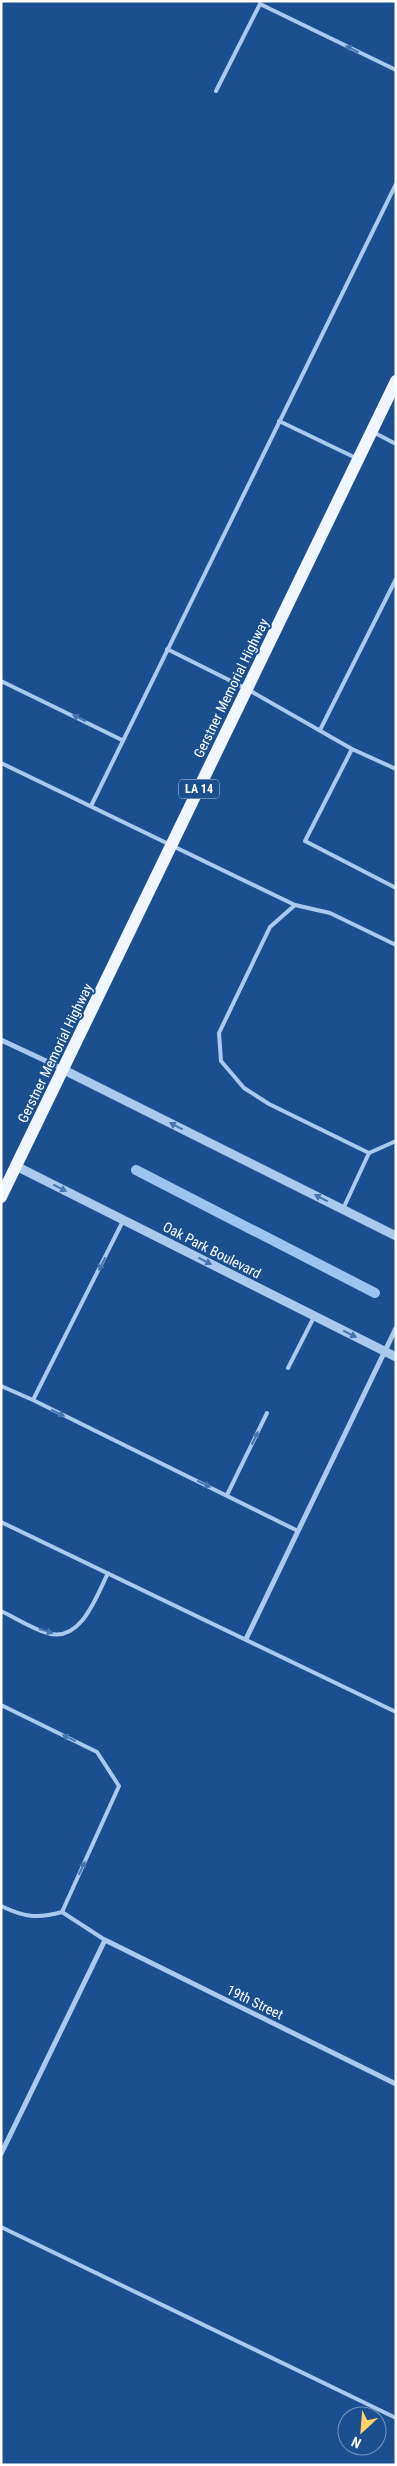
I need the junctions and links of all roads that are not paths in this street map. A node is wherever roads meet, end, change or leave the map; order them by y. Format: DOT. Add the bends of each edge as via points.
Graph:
graph roads {
  1 [pos="396,70"];
  2 [pos="216,91"];
  3 [pos="396,184"];
  4 [pos="396,381"];
  5 [pos="279,421"];
  6 [pos="372,431"];
  7 [pos="396,444"];
  8 [pos="358,459"];
  9 [pos="396,579"];
  10 [pos="167,649"];
  11 [pos="1,681"];
  12 [pos="247,689"];
  13 [pos="320,730"];
  14 [pos="122,740"];
  15 [pos="352,749"];
  16 [pos="1,763"];
  17 [pos="396,770"];
  18 [pos="91,806"];
  19 [pos="172,845"];
  20 [pos="396,888"];
  21 [pos="295,905"];
  22 [pos="396,945"];
  23 [pos="1,1040"];
  24 [pos="64,1070"];
  25 [pos="396,1141"];
  26 [pos="369,1153"];
  27 [pos="16,1166"];
  28 [pos="1,1197"];
  29 [pos="343,1209"];
  30 [pos="123,1220"];
  31 [pos="396,1236"];
  32 [pos="314,1316"];
  33 [pos="396,1328"];
  34 [pos="384,1352"];
  35 [pos="396,1357"];
  36 [pos="288,1368"];
  37 [pos="1,1386"];
  38 [pos="33,1400"];
  39 [pos="267,1413"];
  40 [pos="227,1496"];
  41 [pos="1,1522"];
  42 [pos="298,1531"];
  43 [pos="108,1573"];
  44 [pos="1,1611"];
  45 [pos="246,1639"];
  46 [pos="1,1705"];
  47 [pos="396,1712"];
  48 [pos="1,1906"];
  49 [pos="62,1912"];
  50 [pos="105,1940"];
  51 [pos="396,2084"];
  52 [pos="1,2154"];
  53 [pos="1,2227"];
  54 [pos="396,2418"];
  1 -- 2 [label="lane, one-way" via="260,4"];
  3 -- 5 [label="lane"];
  4 -- 6 [label="main road, Gerstner Memorial Highway / LA 14"];
  5 -- 8 [label="lane"];
  5 -- 10 [label="lane"];
  6 -- 7 [label="lane"];
  6 -- 8 [label="main road, Gerstner Memorial Highway / LA 14"];
  8 -- 12 [label="main road, Gerstner Memorial Highway / LA 14"];
  9 -- 13 [label="lane"];
  10 -- 12 [label="lane"];
  10 -- 14 [label="lane"];
  14 -- 11 [label="lane, one-way"];
  12 -- 13 [label="lane"];
  12 -- 19 [label="main road, Gerstner Memorial Highway / LA 14"];
  13 -- 15 [label="lane"];
  14 -- 18 [label="lane"];
  15 -- 17 [label="lane"];
  15 -- 20 [label="lane" via="305,841"];
  16 -- 18 [label="lane"];
  18 -- 19 [label="lane"];
  19 -- 21 [label="lane"];
  19 -- 24 [label="main road, Gerstner Memorial Highway / LA 14"];
  21 -- 22 [label="lane" via="330,913"];
  21 -- 26 [label="lane" via="270,928 219,1033 221,1061 244,1088 269,1104"];
  23 -- 24 [label="street"];
  24 -- 27 [label="main road, Gerstner Memorial Highway / LA 14"];
  29 -- 24 [label="street, one-way"];
  25 -- 26 [label="lane"];
  26 -- 29 [label="lane"];
  27 -- 28 [label="main road, Gerstner Memorial Highway / LA 14"];
  27 -- 30 [label="street, Oak Park Boulevard, one-way"];
  29 -- 31 [label="street"];
  30 -- 32 [label="street, Oak Park Boulevard, one-way"];
  30 -- 38 [label="lane, one-way"];
  32 -- 34 [label="street, Oak Park Boulevard, one-way"];
  32 -- 36 [label="lane"];
  33 -- 34 [label="street"];
  34 -- 35 [label="street, Oak Park Boulevard"];
  34 -- 42 [label="street"];
  37 -- 38 [label="lane"];
  38 -- 40 [label="lane, one-way"];
  40 -- 39 [label="lane, one-way"];
  40 -- 42 [label="lane"];
  41 -- 43 [label="lane"];
  42 -- 45 [label="street"];
  44 -- 43 [label="lane, one-way" via="49,1634 65,1632 79,1625 88,1614"];
  43 -- 45 [label="lane"];
  45 -- 47 [label="lane"];
  49 -- 46 [label="lane, one-way" via="119,1786 97,1752"];
  48 -- 49 [label="lane" via="42,1918"];
  49 -- 50 [label="lane"];
  50 -- 51 [label="street, 19th Street"];
  50 -- 52 [label="street"];
  53 -- 54 [label="lane"];
}
